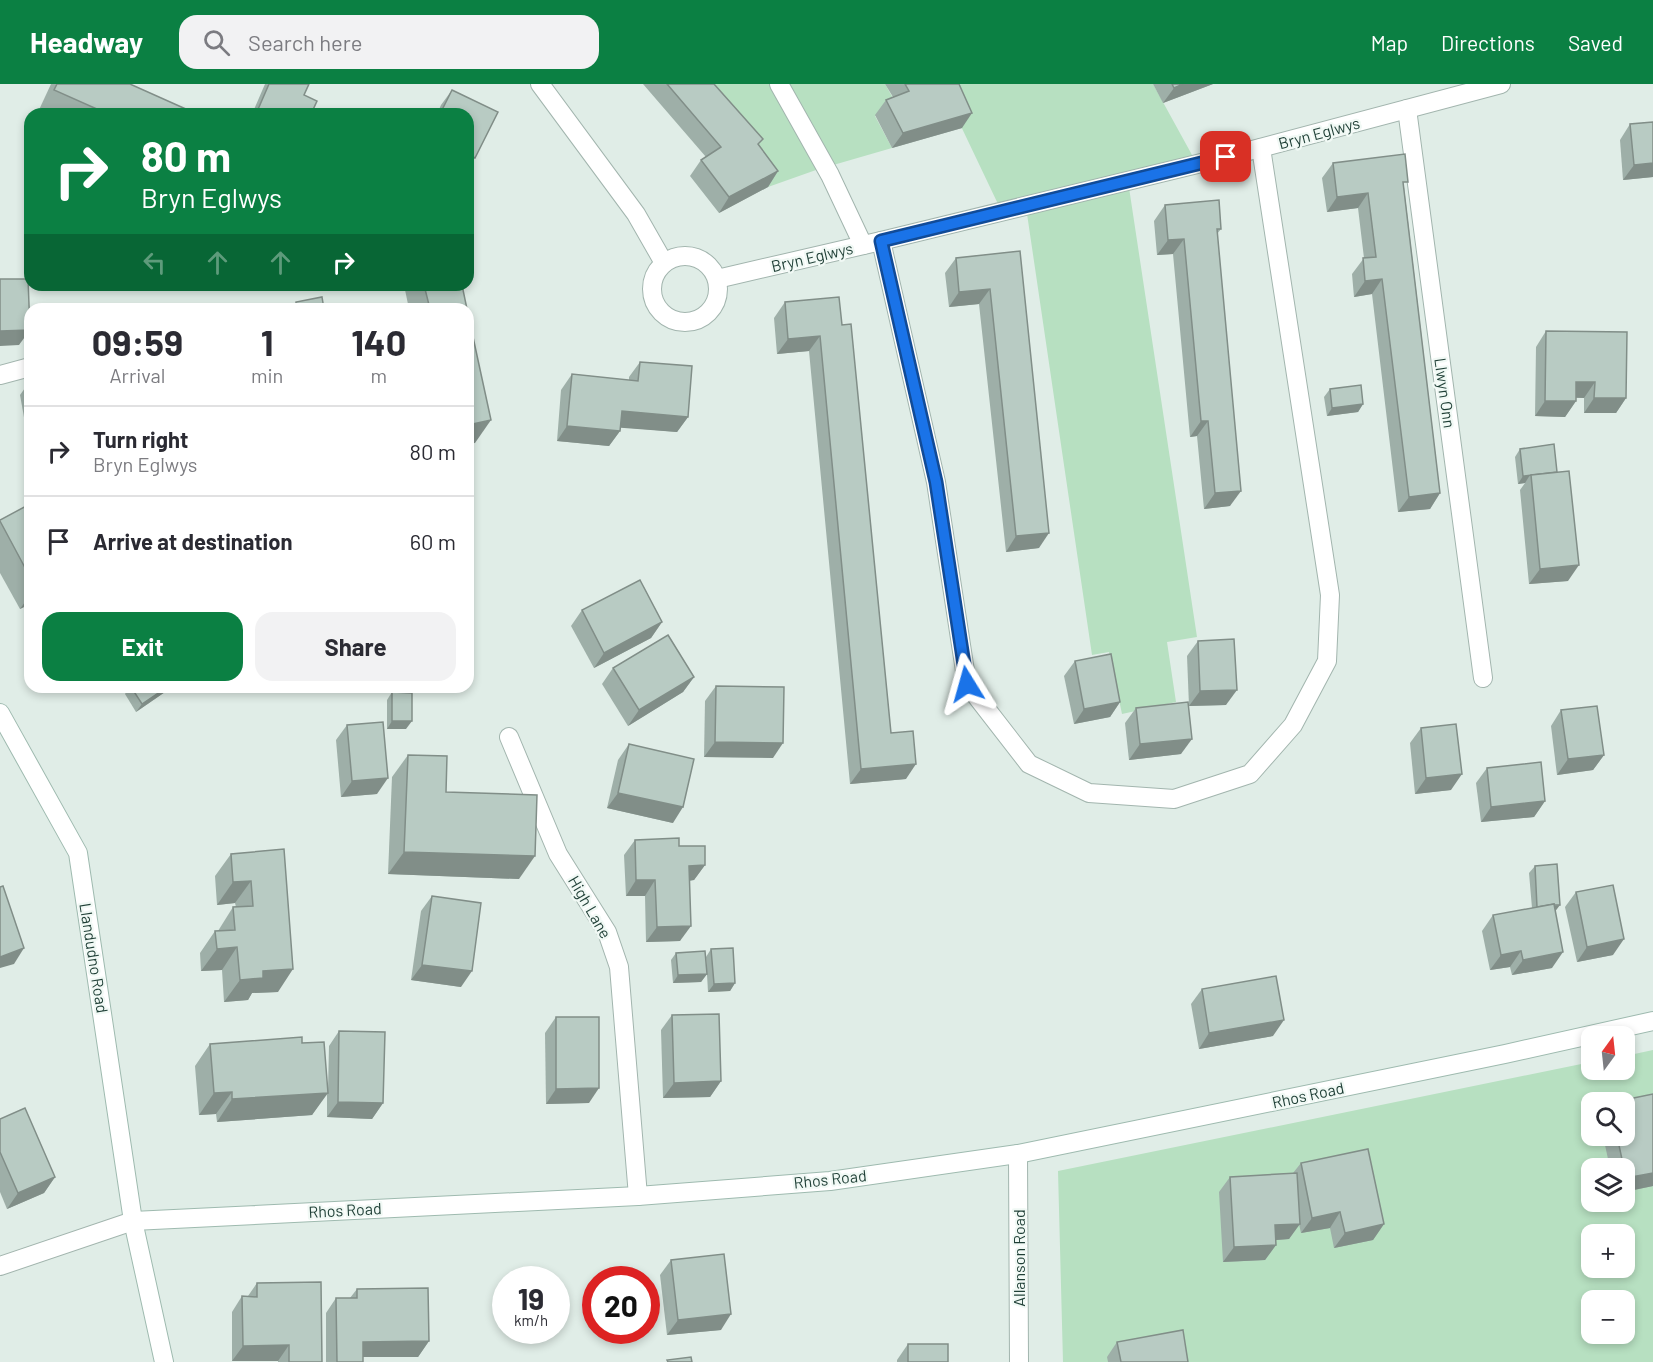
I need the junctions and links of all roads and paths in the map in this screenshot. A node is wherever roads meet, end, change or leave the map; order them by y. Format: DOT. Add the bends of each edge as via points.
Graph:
graph roads {
  1 [pos="540,84"];
  2 [pos="779,84"];
  3 [pos="1492,85"];
  4 [pos="1407,109"];
  5 [pos="1261,148"];
  6 [pos="872,243"];
  7 [pos="664,262"];
  8 [pos="717,279"];
  9 [pos="24,369"];
  10 [pos="0,375"];
  11 [pos="1483,678"];
  12 [pos="0,713"];
  13 [pos="509,737"];
  14 [pos="1653,1021"];
  15 [pos="1018,1154"];
  16 [pos="638,1196"];
  17 [pos="133,1221"];
  18 [pos="0,1266"];
  19 [pos="164,1362"];
  20 [pos="1019,1362"];
  1 -- 7 [label="street" via="636,213"];
  2 -- 6 [label="street"];
  3 -- 4 [label="street, Bryn Eglwys"];
  4 -- 5 [label="street, Bryn Eglwys"];
  4 -- 11 [label="street, Llwyn Onn"];
  5 -- 6 [label="street, Bryn Eglwys"];
  5 -- 6 [label="street" via="1330,595 1327,661 1293,724 1250,774 1174,799 1089,793 1029,764 967,684 936,482"];
  6 -- 8 [label="street, Bryn Eglwys"];
  7 -- 8 [label="street" via="687,255 699,258"];
  7 -- 8 [label="street" via="651,282 651,293 656,307 674,321 693,322 708,314 717,298"];
  9 -- 10 [label="street"];
  12 -- 17 [label="street, Llandudno Road" via="78,853"];
  13 -- 16 [label="street, High Lane" via="558,854 607,932 619,967"];
  14 -- 15 [label="street, Rhos Road"];
  15 -- 16 [label="street, Rhos Road" via="830,1181"];
  15 -- 20 [label="street, Allanson Road"];
  16 -- 17 [label="street, Rhos Road"];
  17 -- 18 [label="street, Rhos Road"];
  17 -- 19 [label="street, Llandudno Road"];
}
